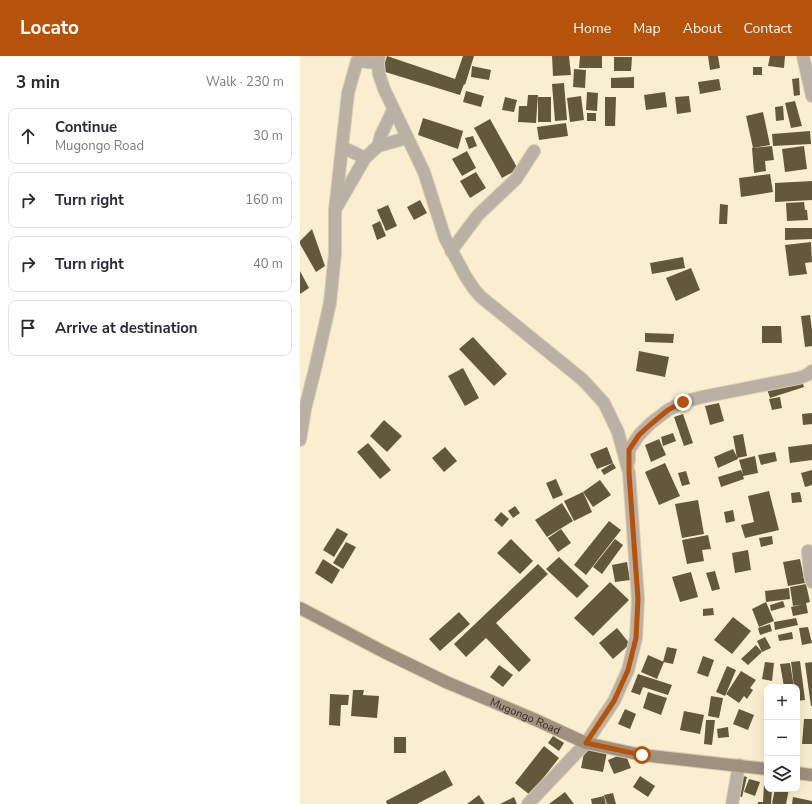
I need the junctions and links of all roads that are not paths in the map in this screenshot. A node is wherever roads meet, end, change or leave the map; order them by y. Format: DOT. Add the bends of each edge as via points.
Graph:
graph roads {
  1 [pos="803,56"];
  2 [pos="358,59"];
  3 [pos="379,59"];
  4 [pos="812,96"];
  5 [pos="393,110"];
  6 [pos="407,138"];
  7 [pos="378,146"];
  8 [pos="342,147"];
  9 [pos="534,151"];
  10 [pos="365,158"];
  11 [pos="335,210"];
  12 [pos="451,251"];
  13 [pos="812,371"];
  14 [pos="300,440"];
  15 [pos="629,473"];
  16 [pos="808,551"];
  17 [pos="812,582"];
  18 [pos="300,608"];
  19 [pos="586,743"];
  20 [pos="739,765"];
  21 [pos="764,769"];
  22 [pos="800,773"];
  23 [pos="812,775"];
  24 [pos="528,804"];
  25 [pos="732,804"];
  1 -- 4 [label="street"];
  2 -- 3 [label="street"];
  2 -- 8 [label="street" via="348,92"];
  3 -- 5 [label="street" via="379,74"];
  5 -- 6 [label="street"];
  5 -- 7 [label="street"];
  6 -- 7 [label="street"];
  6 -- 12 [label="street" via="424,172"];
  7 -- 10 [label="street"];
  8 -- 10 [label="street"];
  8 -- 11 [label="street"];
  9 -- 12 [label="street" via="516,179 478,215"];
  10 -- 11 [label="street"];
  11 -- 14 [label="street" via="335,253 330,303"];
  12 -- 15 [label="street" via="481,297 583,380 604,403 618,432"];
  13 -- 15 [label="street" via="799,378 683,402 668,410 639,435 629,450"];
  15 -- 19 [label="street" via="638,599 636,638 628,670 614,701"];
  16 -- 17 [label="street"];
  18 -- 19 [label="street, Mugongo Road" via="446,682"];
  19 -- 20 [label="street, Mugongo Road" via="642,755"];
  19 -- 24 [label="street"];
  20 -- 21 [label="street, Mugongo Road"];
  20 -- 25 [label="street"];
  22 -- 23 [label="street"];
}
